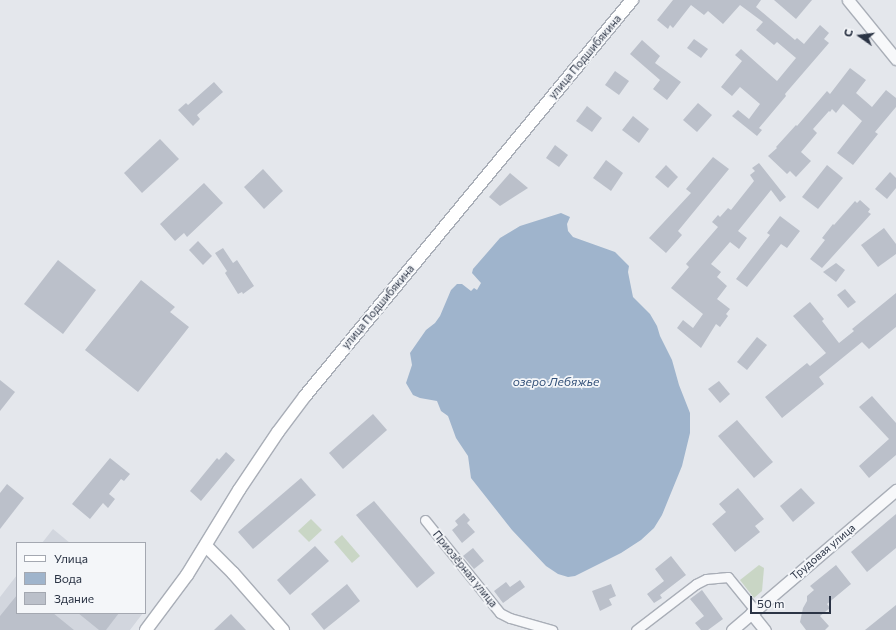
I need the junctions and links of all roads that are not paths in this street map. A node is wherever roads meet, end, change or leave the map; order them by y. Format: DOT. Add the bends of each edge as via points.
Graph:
graph roads {
  1 [pos="632,0"];
  2 [pos="848,0"];
  3 [pos="896,59"];
  4 [pos="896,490"];
  5 [pos="425,520"];
  6 [pos="206,546"];
  7 [pos="753,612"];
  8 [pos="146,630"];
  9 [pos="283,630"];
  10 [pos="552,630"];
  11 [pos="636,630"];
  12 [pos="732,630"];
  13 [pos="765,630"];
  1 -- 6 [label="main road, улица Подшибякина" via="310,390 273,438"];
  2 -- 3 [label="street"];
  4 -- 7 [label="street, Трудовая улица"];
  5 -- 10 [label="street, Приозёрная улица" via="500,613"];
  6 -- 8 [label="main road, улица Подшибякина"];
  6 -- 9 [label="main road"];
  7 -- 11 [label="street" via="728,577 706,579"];
  7 -- 12 [label="street, Трудовая улица"];
  7 -- 13 [label="street"];
}
